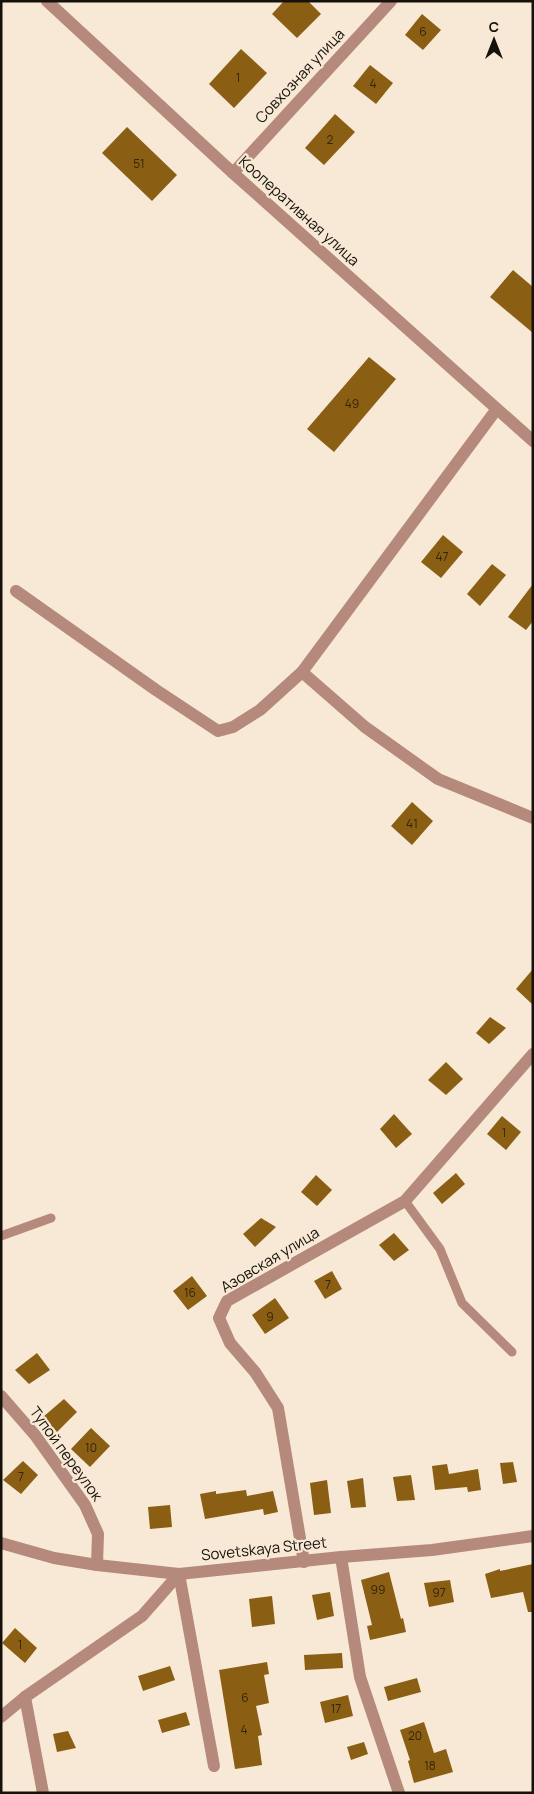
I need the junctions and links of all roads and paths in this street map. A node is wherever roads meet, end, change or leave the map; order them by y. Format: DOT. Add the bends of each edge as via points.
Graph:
graph roads {
  1 [pos="47,1"];
  2 [pos="391,1"];
  3 [pos="233,173"];
  4 [pos="496,410"];
  5 [pos="533,441"];
  6 [pos="16,592"];
  7 [pos="302,672"];
  8 [pos="533,818"];
  9 [pos="533,1054"];
  10 [pos="405,1201"];
  11 [pos="51,1218"];
  12 [pos="1,1236"];
  13 [pos="512,1352"];
  14 [pos="1,1396"];
  15 [pos="533,1536"];
  16 [pos="1,1543"];
  17 [pos="341,1557"];
  18 [pos="304,1562"];
  19 [pos="97,1565"];
  20 [pos="179,1574"];
  21 [pos="25,1697"];
  22 [pos="1,1717"];
  23 [pos="214,1766"];
  24 [pos="43,1793"];
  25 [pos="399,1793"];
  1 -- 3 [label="street, Кооперативная улица"];
  2 -- 3 [label="street, Совхозная улица"];
  3 -- 4 [label="street, Кооперативная улица"];
  4 -- 5 [label="street, Кооперативная улица"];
  4 -- 7 [label="street"];
  6 -- 7 [label="street" via="218,731 233,727 260,710"];
  7 -- 8 [label="street" via="365,727 438,779"];
  9 -- 10 [label="street, Азовская улица"];
  10 -- 13 [label="lane" via="440,1249 462,1303"];
  10 -- 18 [label="street, Азовская улица" via="227,1301 218,1318 230,1343 255,1372 278,1408"];
  11 -- 12 [label="lane"];
  14 -- 19 [label="street, Тупой переулок" via="35,1435 85,1505 98,1534"];
  15 -- 17 [label="street, Sovetskaya Street" via="432,1550"];
  16 -- 19 [label="street, Sovetskaya Street" via="54,1558"];
  17 -- 18 [label="street, Sovetskaya Street"];
  17 -- 25 [label="street" via="360,1677"];
  18 -- 20 [label="street, Sovetskaya Street"];
  19 -- 20 [label="street, Sovetskaya Street"];
  20 -- 21 [label="street" via="142,1616"];
  20 -- 23 [label="street"];
  21 -- 22 [label="street"];
  21 -- 24 [label="street"];
}
